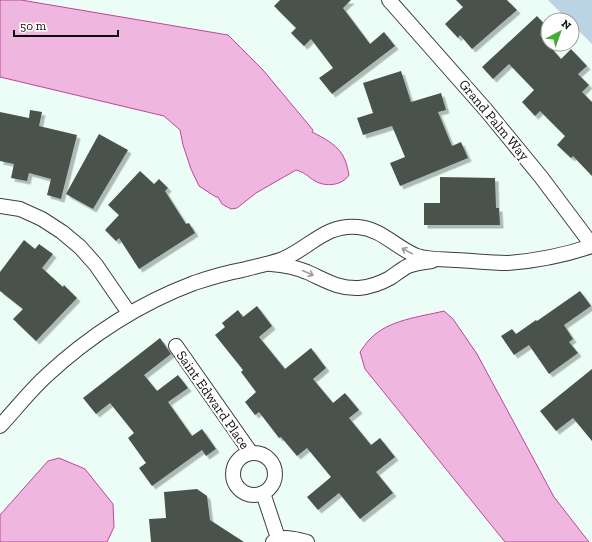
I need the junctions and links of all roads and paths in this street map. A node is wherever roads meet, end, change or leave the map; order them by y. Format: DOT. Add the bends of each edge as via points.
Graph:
graph roads {
  1 [pos="389,0"];
  2 [pos="0,206"];
  3 [pos="592,245"];
  4 [pos="444,259"];
  5 [pos="271,264"];
  6 [pos="129,313"];
  7 [pos="176,346"];
  8 [pos="0,426"];
  9 [pos="251,453"];
  10 [pos="264,493"];
  11 [pos="276,540"];
  12 [pos="307,542"];
  1 -- 3 [label="street, Grand Palm Way" via="486,110"];
  2 -- 6 [label="street" via="20,209 62,232 96,265"];
  3 -- 4 [label="street" via="543,259 506,263"];
  5 -- 4 [label="street, one-way" via="291,267 329,284 359,288 376,284 420,262"];
  4 -- 5 [label="street, one-way" via="419,257 373,230 345,227 330,230 296,252"];
  5 -- 6 [label="street" via="229,272 194,283"];
  6 -- 8 [label="street" via="76,350 44,378"];
  7 -- 9 [label="street, Saint Edward Place"];
  9 -- 10 [label="street, Saint Edward Place" via="265,456 274,468 273,482"];
  9 -- 10 [label="street, Saint Edward Place" via="238,460 232,472 235,485 239,490 251,495"];
  10 -- 11 [label="street"];
  11 -- 12 [label="street" via="295,539"];
}
